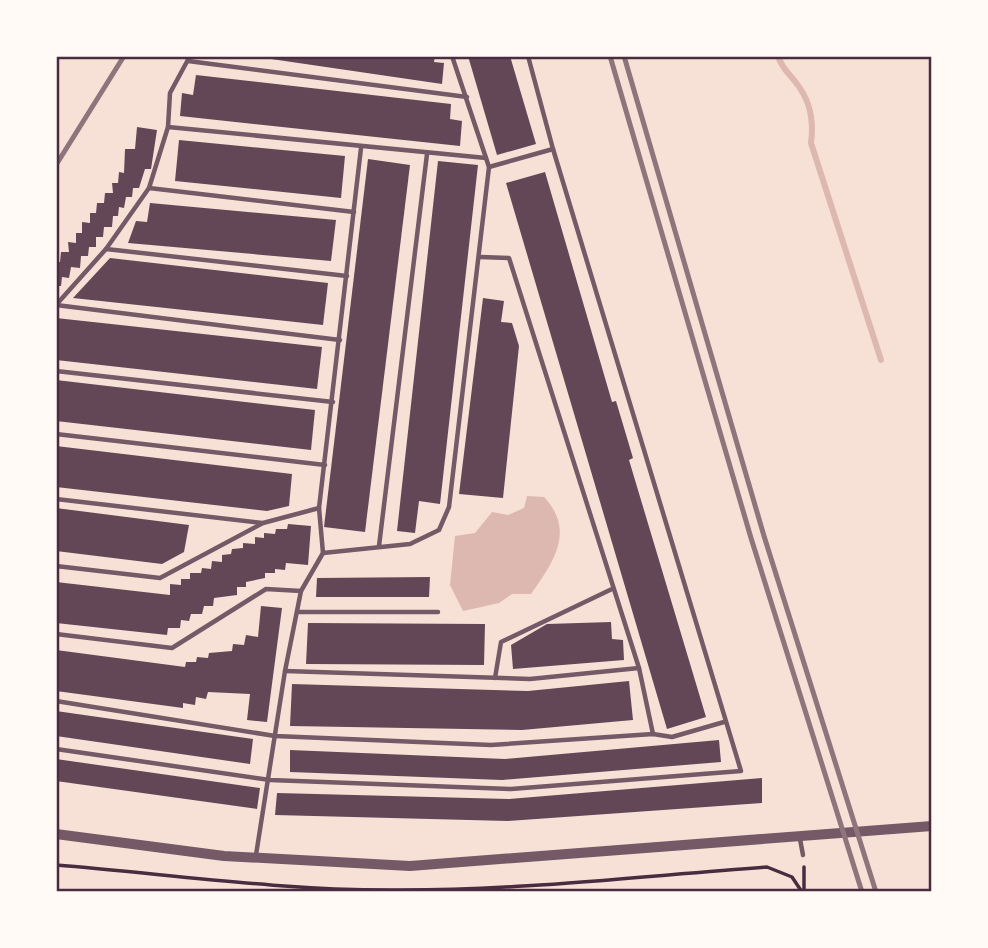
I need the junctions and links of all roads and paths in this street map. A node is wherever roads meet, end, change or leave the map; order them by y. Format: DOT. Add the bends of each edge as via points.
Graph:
graph roads {
  1 [pos="453,56"];
  2 [pos="528,56"];
  3 [pos="189,58"];
  4 [pos="467,97"];
  5 [pos="168,127"];
  6 [pos="362,148"];
  7 [pos="553,149"];
  8 [pos="427,154"];
  9 [pos="486,158"];
  10 [pos="489,167"];
  11 [pos="149,188"];
  12 [pos="354,212"];
  13 [pos="106,249"];
  14 [pos="480,257"];
  15 [pos="347,276"];
  16 [pos="56,305"];
  17 [pos="340,340"];
  18 [pos="56,371"];
  19 [pos="332,402"];
  20 [pos="56,434"];
  21 [pos="325,465"];
  22 [pos="56,499"];
  23 [pos="319,508"];
  24 [pos="263,523"];
  25 [pos="379,546"];
  26 [pos="323,553"];
  27 [pos="56,566"];
  28 [pos="612,589"];
  29 [pos="301,591"];
  30 [pos="438,611"];
  31 [pos="299,612"];
  32 [pos="56,634"];
  33 [pos="639,668"];
  34 [pos="285,671"];
  35 [pos="495,678"];
  36 [pos="56,701"];
  37 [pos="724,722"];
  38 [pos="653,734"];
  39 [pos="275,736"];
  40 [pos="56,749"];
  41 [pos="270,780"];
  42 [pos="932,827"];
  43 [pos="56,834"];
  44 [pos="800,838"];
  45 [pos="79,839"];
  46 [pos="56,841"];
  47 [pos="803,855"];
  48 [pos="256,859"];
  49 [pos="804,892"];
  1 -- 4 [label="lane"];
  2 -- 7 [label="lane"];
  3 -- 4 [label="lane"];
  3 -- 5 [label="lane" via="170,93"];
  4 -- 9 [label="lane"];
  5 -- 6 [label="lane"];
  5 -- 11 [label="lane"];
  6 -- 8 [label="lane"];
  6 -- 12 [label="lane"];
  7 -- 10 [label="lane"];
  7 -- 37 [label="lane"];
  8 -- 9 [label="lane"];
  8 -- 25 [label="lane"];
  9 -- 10 [label="lane"];
  10 -- 14 [label="lane"];
  11 -- 12 [label="lane"];
  11 -- 13 [label="lane"];
  12 -- 15 [label="lane"];
  13 -- 15 [label="lane"];
  13 -- 16 [label="lane"];
  14 -- 25 [label="lane" via="449,507 439,530 410,544"];
  14 -- 28 [label="lane" via="509,258"];
  15 -- 17 [label="lane"];
  16 -- 17 [label="lane"];
  17 -- 19 [label="lane"];
  18 -- 19 [label="lane"];
  19 -- 21 [label="lane"];
  20 -- 21 [label="lane"];
  21 -- 23 [label="lane"];
  22 -- 24 [label="lane"];
  23 -- 24 [label="lane"];
  23 -- 26 [label="lane"];
  24 -- 27 [label="lane" via="160,578"];
  25 -- 26 [label="lane"];
  26 -- 29 [label="lane"];
  28 -- 33 [label="lane"];
  28 -- 35 [label="lane" via="501,642"];
  29 -- 31 [label="lane"];
  29 -- 32 [label="lane" via="266,589 172,648"];
  30 -- 31 [label="lane"];
  31 -- 34 [label="lane"];
  33 -- 35 [label="lane"];
  33 -- 38 [label="lane"];
  34 -- 35 [label="lane"];
  34 -- 39 [label="lane"];
  36 -- 39 [label="lane"];
  37 -- 38 [label="lane" via="672,737"];
  37 -- 41 [label="lane" via="741,771 511,789"];
  38 -- 39 [label="lane" via="491,745"];
  39 -- 41 [label="lane"];
  40 -- 41 [label="lane"];
  41 -- 48 [label="lane"];
  42 -- 44 [label="street"];
  43 -- 45 [label="street"];
  44 -- 47 [label="lane"];
  44 -- 48 [label="street" via="468,864 350,865"];
  45 -- 46 [label="street"];
  45 -- 48 [label="street"];
  47 -- 49 [label="path"];
}
